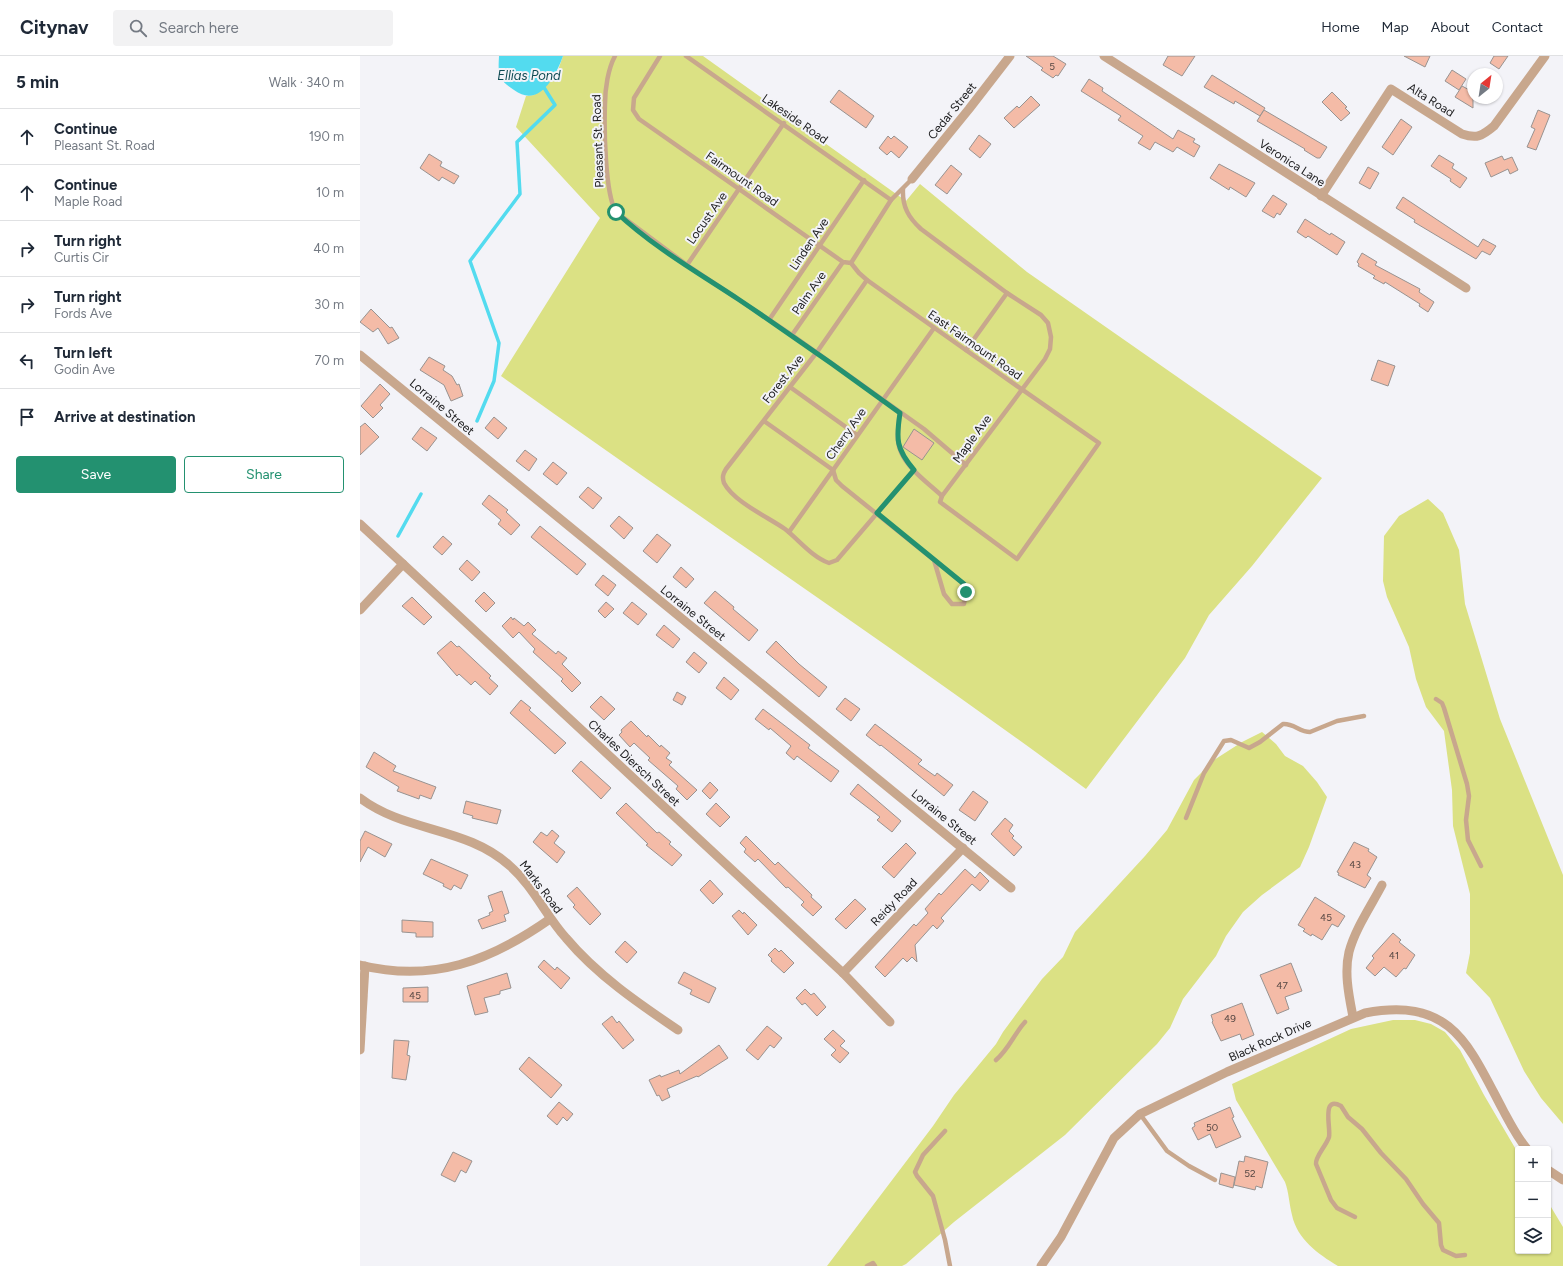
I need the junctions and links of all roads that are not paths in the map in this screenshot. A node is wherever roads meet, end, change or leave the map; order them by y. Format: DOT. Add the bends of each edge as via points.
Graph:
graph roads {
  1 [pos="615,56"];
  2 [pos="660,56"];
  3 [pos="686,56"];
  4 [pos="1010,56"];
  5 [pos="1104,56"];
  6 [pos="1545,56"];
  7 [pos="784,123"];
  8 [pos="912,179"];
  9 [pos="864,180"];
  10 [pos="739,189"];
  11 [pos="903,190"];
  12 [pos="1321,196"];
  13 [pos="891,200"];
  14 [pos="820,245"];
  15 [pos="843,262"];
  16 [pos="851,263"];
  17 [pos="687,265"];
  18 [pos="868,280"];
  19 [pos="1466,288"];
  20 [pos="1007,293"];
  21 [pos="769,320"];
  22 [pos="934,328"];
  23 [pos="792,335"];
  24 [pos="966,350"];
  25 [pos="817,352"];
  26 [pos="360,354"];
  27 [pos="790,387"];
  28 [pos="1021,389"];
  29 [pos="882,400"];
  30 [pos="900,413"];
  31 [pos="764,421"];
  32 [pos="857,434"];
  33 [pos="966,465"];
  34 [pos="833,470"];
  35 [pos="914,470"];
  36 [pos="942,496"];
  37 [pos="940,502"];
  38 [pos="877,513"];
  39 [pos="360,524"];
  40 [pos="789,532"];
  41 [pos="934,560"];
  42 [pos="403,564"];
  43 [pos="360,610"];
  44 [pos="1436,699"];
  45 [pos="1364,716"];
  46 [pos="360,798"];
  47 [pos="1186,818"];
  48 [pos="963,848"];
  49 [pos="1481,866"];
  50 [pos="1382,885"];
  51 [pos="1011,888"];
  52 [pos="550,920"];
  53 [pos="362,966"];
  54 [pos="843,973"];
  55 [pos="1352,1017"];
  56 [pos="890,1022"];
  57 [pos="1025,1022"];
  58 [pos="678,1030"];
  59 [pos="360,1050"];
  60 [pos="996,1060"];
  61 [pos="1140,1114"];
  62 [pos="945,1131"];
  63 [pos="1525,1146"];
  64 [pos="1551,1172"];
  65 [pos="1216,1180"];
  66 [pos="1563,1180"];
  67 [pos="1355,1217"];
  68 [pos="1465,1256"];
  69 [pos="867,1266"];
  70 [pos="875,1266"];
  71 [pos="950,1266"];
  72 [pos="1041,1266"];
  1 -- 17 [label="lane, Pleasant St. Road" via="605,103 612,205 627,222"];
  2 -- 10 [label="lane, Fairmount Road" via="634,98 633,110 640,119"];
  3 -- 7 [label="lane, Lakeside Road"];
  4 -- 8 [label="street, Cedar Street"];
  5 -- 12 [label="street, Veronica Lane"];
  6 -- 12 [label="street, Alta Road" via="1494,126 1484,135 1472,137 1462,134 1391,89"];
  7 -- 9 [label="lane, Lakeside Road"];
  7 -- 10 [label="lane, Locust Ave"];
  8 -- 11 [label="lane"];
  9 -- 13 [label="lane, Lakeside Road"];
  9 -- 14 [label="lane, Linden Ave"];
  10 -- 14 [label="lane, Fairmount Road"];
  10 -- 17 [label="lane, Locust Ave"];
  11 -- 13 [label="lane"];
  11 -- 20 [label="lane, Maple Ave" via="903,200 911,220 921,230"];
  12 -- 19 [label="street, Veronica Lane"];
  13 -- 16 [label="lane"];
  14 -- 15 [label="lane, Fairmount Road"];
  14 -- 21 [label="lane, Linden Ave"];
  15 -- 16 [label="lane"];
  15 -- 23 [label="lane, Palm Ave"];
  16 -- 18 [label="lane, East Fairmount Road" via="858,273"];
  17 -- 21 [label="lane, Pleasant St. Road"];
  18 -- 22 [label="lane, East Fairmount Road"];
  18 -- 25 [label="lane, Forest Ave"];
  20 -- 24 [label="lane"];
  20 -- 28 [label="lane, Maple Ave" via="1041,315 1051,331 1051,344 1045,359"];
  21 -- 23 [label="lane, Pleasant St. Road"];
  22 -- 24 [label="lane, East Fairmount Road"];
  22 -- 29 [label="lane, Cherry Ave"];
  23 -- 25 [label="lane, Pleasant St. Road"];
  24 -- 28 [label="lane, East Fairmount Road"];
  25 -- 27 [label="lane, Forest Ave"];
  25 -- 29 [label="lane, Pleasant St. Road"];
  26 -- 48 [label="street, Lorraine Street" via="568,527"];
  27 -- 31 [label="lane, Forest Ave"];
  27 -- 32 [label="lane"];
  28 -- 33 [label="lane, Maple Ave"];
  28 -- 37 [label="lane, East Fairmount Road" via="1099,443 1017,559"];
  29 -- 30 [label="lane, Pleasant St. Road"];
  29 -- 32 [label="lane, Cherry Ave"];
  30 -- 33 [label="lane, Pleasant St. Road" via="932,435"];
  30 -- 35 [label="lane" via="898,442 903,456"];
  31 -- 34 [label="lane"];
  31 -- 40 [label="lane, Forest Ave" via="726,469 723,479 743,502"];
  32 -- 34 [label="lane, Cherry Ave"];
  33 -- 36 [label="lane, Maple Ave"];
  34 -- 38 [label="lane" via="836,480 842,486"];
  34 -- 40 [label="lane, Cherry Ave"];
  35 -- 36 [label="lane"];
  35 -- 38 [label="lane"];
  36 -- 37 [label="lane, Maple Ave"];
  38 -- 40 [label="lane" via="837,560 829,563"];
  38 -- 41 [label="lane"];
  39 -- 42 [label="street, Charles Diersch Street"];
  41 -- 41 [label="lane" via="964,584 964,604 952,604 944,594"];
  42 -- 43 [label="street"];
  42 -- 54 [label="street, Charles Diersch Street"];
  44 -- 49 [label="lane" via="1444,708 1465,773 1469,796 1466,820 1468,840"];
  45 -- 47 [label="lane" via="1338,721 1310,732 1283,724 1249,748 1231,740 1224,741 1204,773"];
  46 -- 52 [label="street, Marks Road" via="409,823 467,839 489,850 511,866 528,885"];
  48 -- 51 [label="street, Lorraine Street"];
  48 -- 54 [label="street, Reidy Road"];
  50 -- 55 [label="street" via="1355,936 1350,952 1348,985"];
  52 -- 53 [label="street" via="507,946 470,963 449,969 411,971"];
  52 -- 58 [label="street, Marks Road" via="587,961 617,987"];
  53 -- 59 [label="street"];
  54 -- 56 [label="street, Charles Diersch Street"];
  55 -- 61 [label="street, Black Rock Drive"];
  55 -- 63 [label="street, Black Rock Drive" via="1383,1010 1417,1010 1432,1016 1456,1032 1467,1044"];
  57 -- 60 [label="lane" via="1004,1053"];
  61 -- 65 [label="lane" via="1167,1150 1189,1166"];
  61 -- 72 [label="street, Black Rock Drive" via="1114,1138 1061,1237"];
  62 -- 71 [label="lane" via="923,1155 915,1172 933,1196"];
  64 -- 66 [label="street"];
  67 -- 68 [label="lane" via="1337,1208 1331,1200 1316,1164 1317,1157 1326,1147 1329,1137 1327,1113 1333,1105 1341,1106 1435,1216 1441,1227 1443,1250 1456,1256"];
  69 -- 70 [label="lane" via="873,1263"];
}
